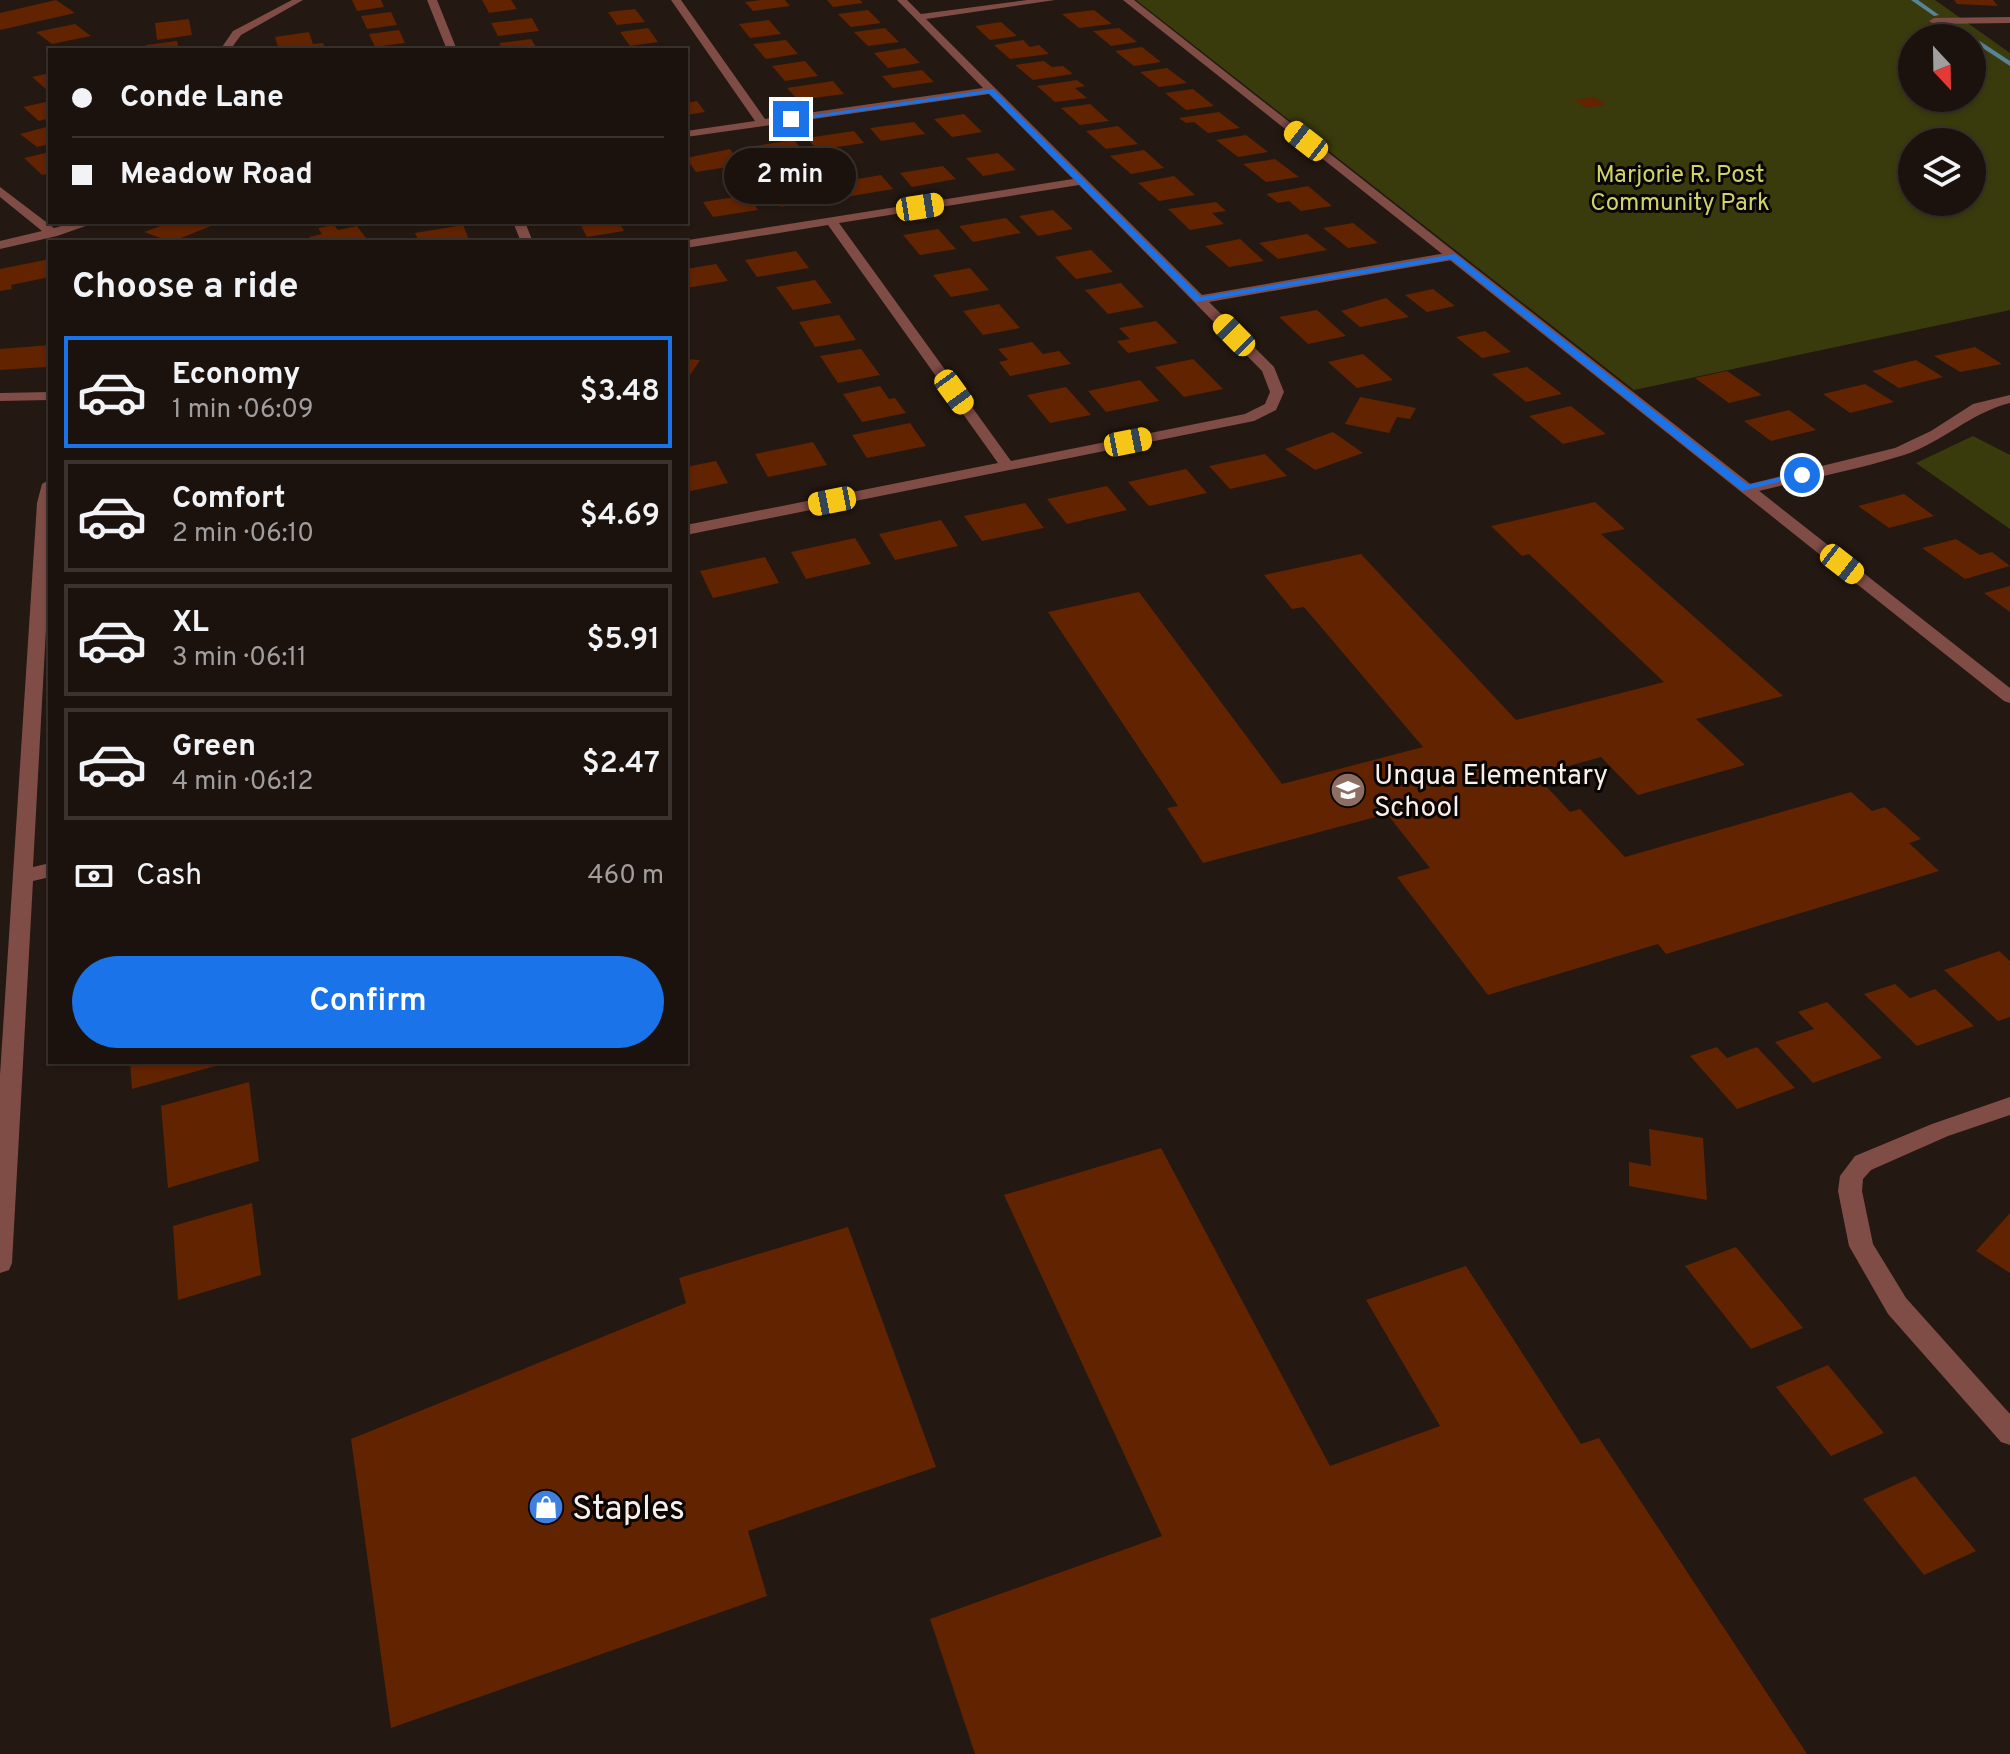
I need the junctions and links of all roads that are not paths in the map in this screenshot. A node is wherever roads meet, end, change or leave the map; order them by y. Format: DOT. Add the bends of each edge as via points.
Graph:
graph roads {
  1 [pos="298,0"];
  2 [pos="432,0"];
  3 [pos="676,0"];
  4 [pos="902,0"];
  5 [pos="1050,0"];
  6 [pos="1128,0"];
  7 [pos="918,17"];
  8 [pos="2010,20"];
  9 [pos="1934,21"];
  10 [pos="226,48"];
  11 [pos="451,48"];
  12 [pos="991,90"];
  13 [pos="762,123"];
  14 [pos="688,134"];
  15 [pos="1080,181"];
  16 [pos="0,191"];
  17 [pos="831,221"];
  18 [pos="84,224"];
  19 [pos="53,233"];
  20 [pos="688,244"];
  21 [pos="0,245"];
  22 [pos="1452,256"];
  23 [pos="1199,300"];
  24 [pos="48,396"];
  25 [pos="0,397"];
  26 [pos="2010,399"];
  27 [pos="1007,466"];
  28 [pos="1746,489"];
  29 [pos="48,492"];
  30 [pos="688,530"];
  31 [pos="2010,697"];
  32 [pos="48,870"];
  33 [pos="23,876"];
  34 [pos="2010,1106"];
  35 [pos="0,1263"];
  36 [pos="2010,1433"];
  1 -- 10 [label="street" via="245,28"];
  2 -- 11 [label="street"];
  3 -- 13 [label="street"];
  4 -- 7 [label="street"];
  5 -- 7 [label="street"];
  6 -- 22 [label="street"];
  7 -- 12 [label="street"];
  8 -- 9 [label="street"];
  12 -- 13 [label="street"];
  12 -- 15 [label="street"];
  13 -- 14 [label="street"];
  15 -- 17 [label="street"];
  15 -- 23 [label="street"];
  16 -- 19 [label="street"];
  17 -- 20 [label="street"];
  17 -- 27 [label="street"];
  18 -- 19 [label="street"];
  19 -- 21 [label="street"];
  22 -- 23 [label="street"];
  22 -- 28 [label="street"];
  23 -- 27 [label="street" via="1269,370 1277,392 1271,407 1249,418"];
  24 -- 25 [label="street"];
  26 -- 28 [label="street" via="1978,407 1900,451"];
  27 -- 30 [label="street"];
  28 -- 31 [label="street"];
  29 -- 33 [label="street"];
  32 -- 33 [label="street"];
  33 -- 35 [label="street"];
  34 -- 36 [label="street" via="1863,1163 1852,1176 1850,1191 1861,1246 1897,1306"];
}
